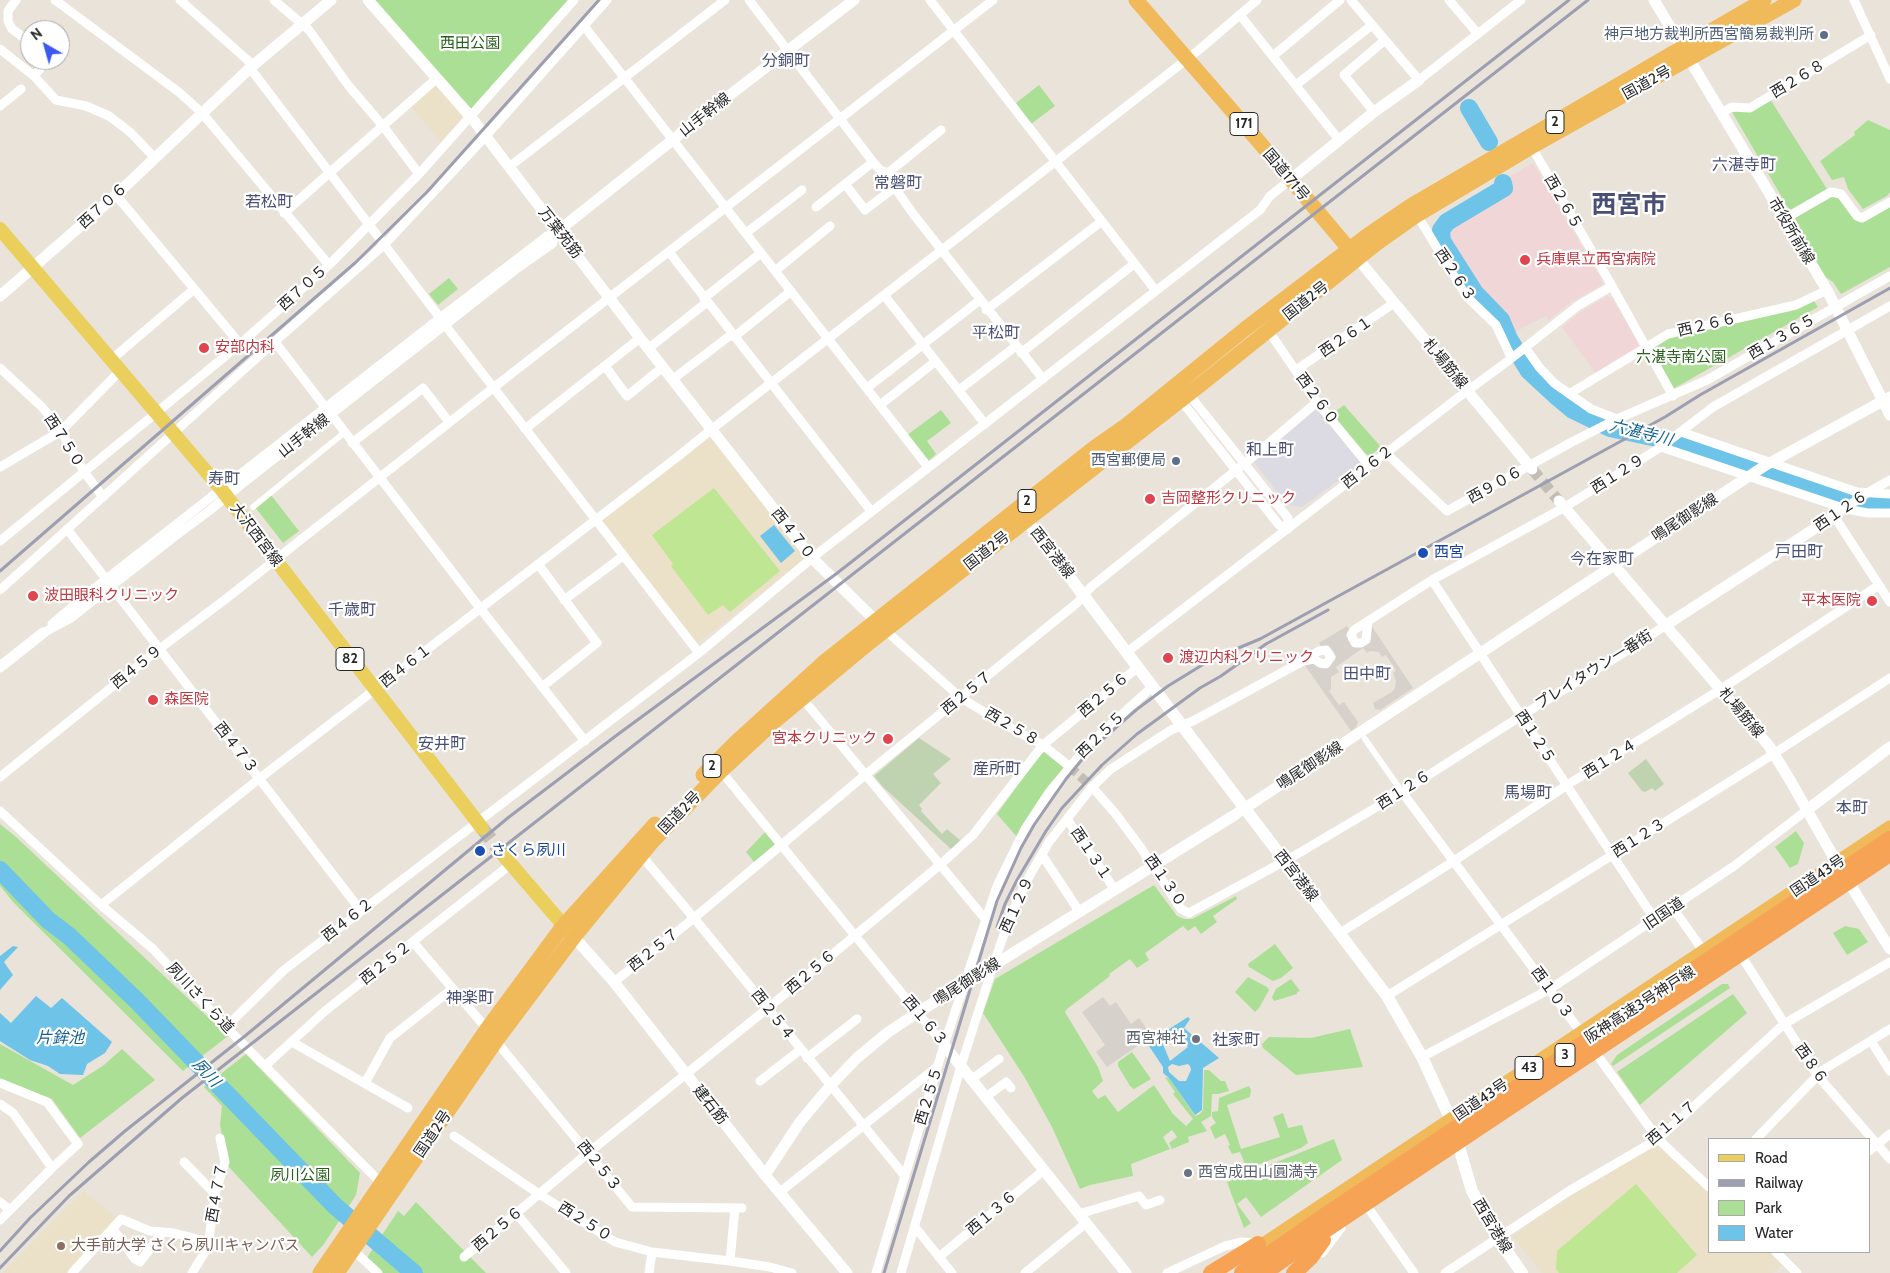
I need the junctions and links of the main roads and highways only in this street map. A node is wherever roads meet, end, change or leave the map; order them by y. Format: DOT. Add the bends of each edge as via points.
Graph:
graph roads {
  1 [pos="1136,0"];
  2 [pos="1764,0"];
  3 [pos="1794,0"];
  4 [pos="1686,54"];
  5 [pos="1529,143"];
  6 [pos="0,229"];
  7 [pos="1354,254"];
  8 [pos="1180,391"];
  9 [pos="1022,514"];
  10 [pos="880,626"];
  11 [pos="479,824"];
  12 [pos="1890,828"];
  13 [pos="1890,839"];
  14 [pos="1890,854"];
  15 [pos="507,860"];
  16 [pos="1890,861"];
  17 [pos="569,931"];
  18 [pos="1451,1120"];
  19 [pos="1459,1150"];
  20 [pos="1323,1240"];
  21 [pos="352,1243"];
  22 [pos="1258,1244"];
  23 [pos="320,1273"];
  24 [pos="337,1273"];
  25 [pos="1210,1273"];
  26 [pos="1222,1273"];
  27 [pos="1242,1273"];
  28 [pos="1264,1273"];
  29 [pos="1277,1273"];
  30 [pos="1294,1273"];
  31 [pos="1522,1273"];
  1 -- 7 [label="highway, 国道171号 / 171"];
  2 -- 4 [label="highway, 国道2号 / 2"];
  3 -- 4 [label="highway, 国道2号 / 2"];
  4 -- 5 [label="highway, 国道2号 / 2"];
  5 -- 7 [label="highway, 国道2号 / 2"];
  5 -- 7 [label="highway, 国道2号 / 2" via="1412,205"];
  6 -- 11 [label="main road, 大沢西宮線 / 82" via="224,493"];
  7 -- 8 [label="highway, 国道2号 / 2"];
  7 -- 8 [label="highway, 国道2号 / 2" via="1268,330"];
  8 -- 9 [label="highway, 国道2号 / 2"];
  9 -- 10 [label="highway, 国道2号 / 2"];
  9 -- 18 [label="main road, 西宮港線" via="1387,996 1422,1057"];
  10 -- 17 [label="highway, 国道2号 / 2" via="721,771"];
  10 -- 17 [label="highway, 国道2号 / 2" via="823,663 736,742 635,845"];
  12 -- 18 [label="highway, 国道43号 / 43"];
  13 -- 27 [label="highway, 阪神高速3号神戸線 / 3"];
  14 -- 28 [label="highway, 阪神高速3号神戸線 / 3"];
  15 -- 17 [label="main road"];
  16 -- 19 [label="highway, 国道43号 / 43"];
  17 -- 21 [label="highway, 国道2号 / 2" via="492,1035"];
  18 -- 19 [label="main road, 西宮港線"];
  18 -- 26 [label="highway, 国道43号 / 43"];
  19 -- 20 [label="highway, 国道43号 / 43"];
  19 -- 31 [label="main road, 西宮港線" via="1472,1191 1498,1239"];
  20 -- 29 [label="highway, 国道43号 / 43"];
  20 -- 30 [label="highway"];
  21 -- 23 [label="highway, 国道2号 / 2"];
  21 -- 24 [label="highway, 国道2号 / 2"];
  22 -- 25 [label="highway"];
}
